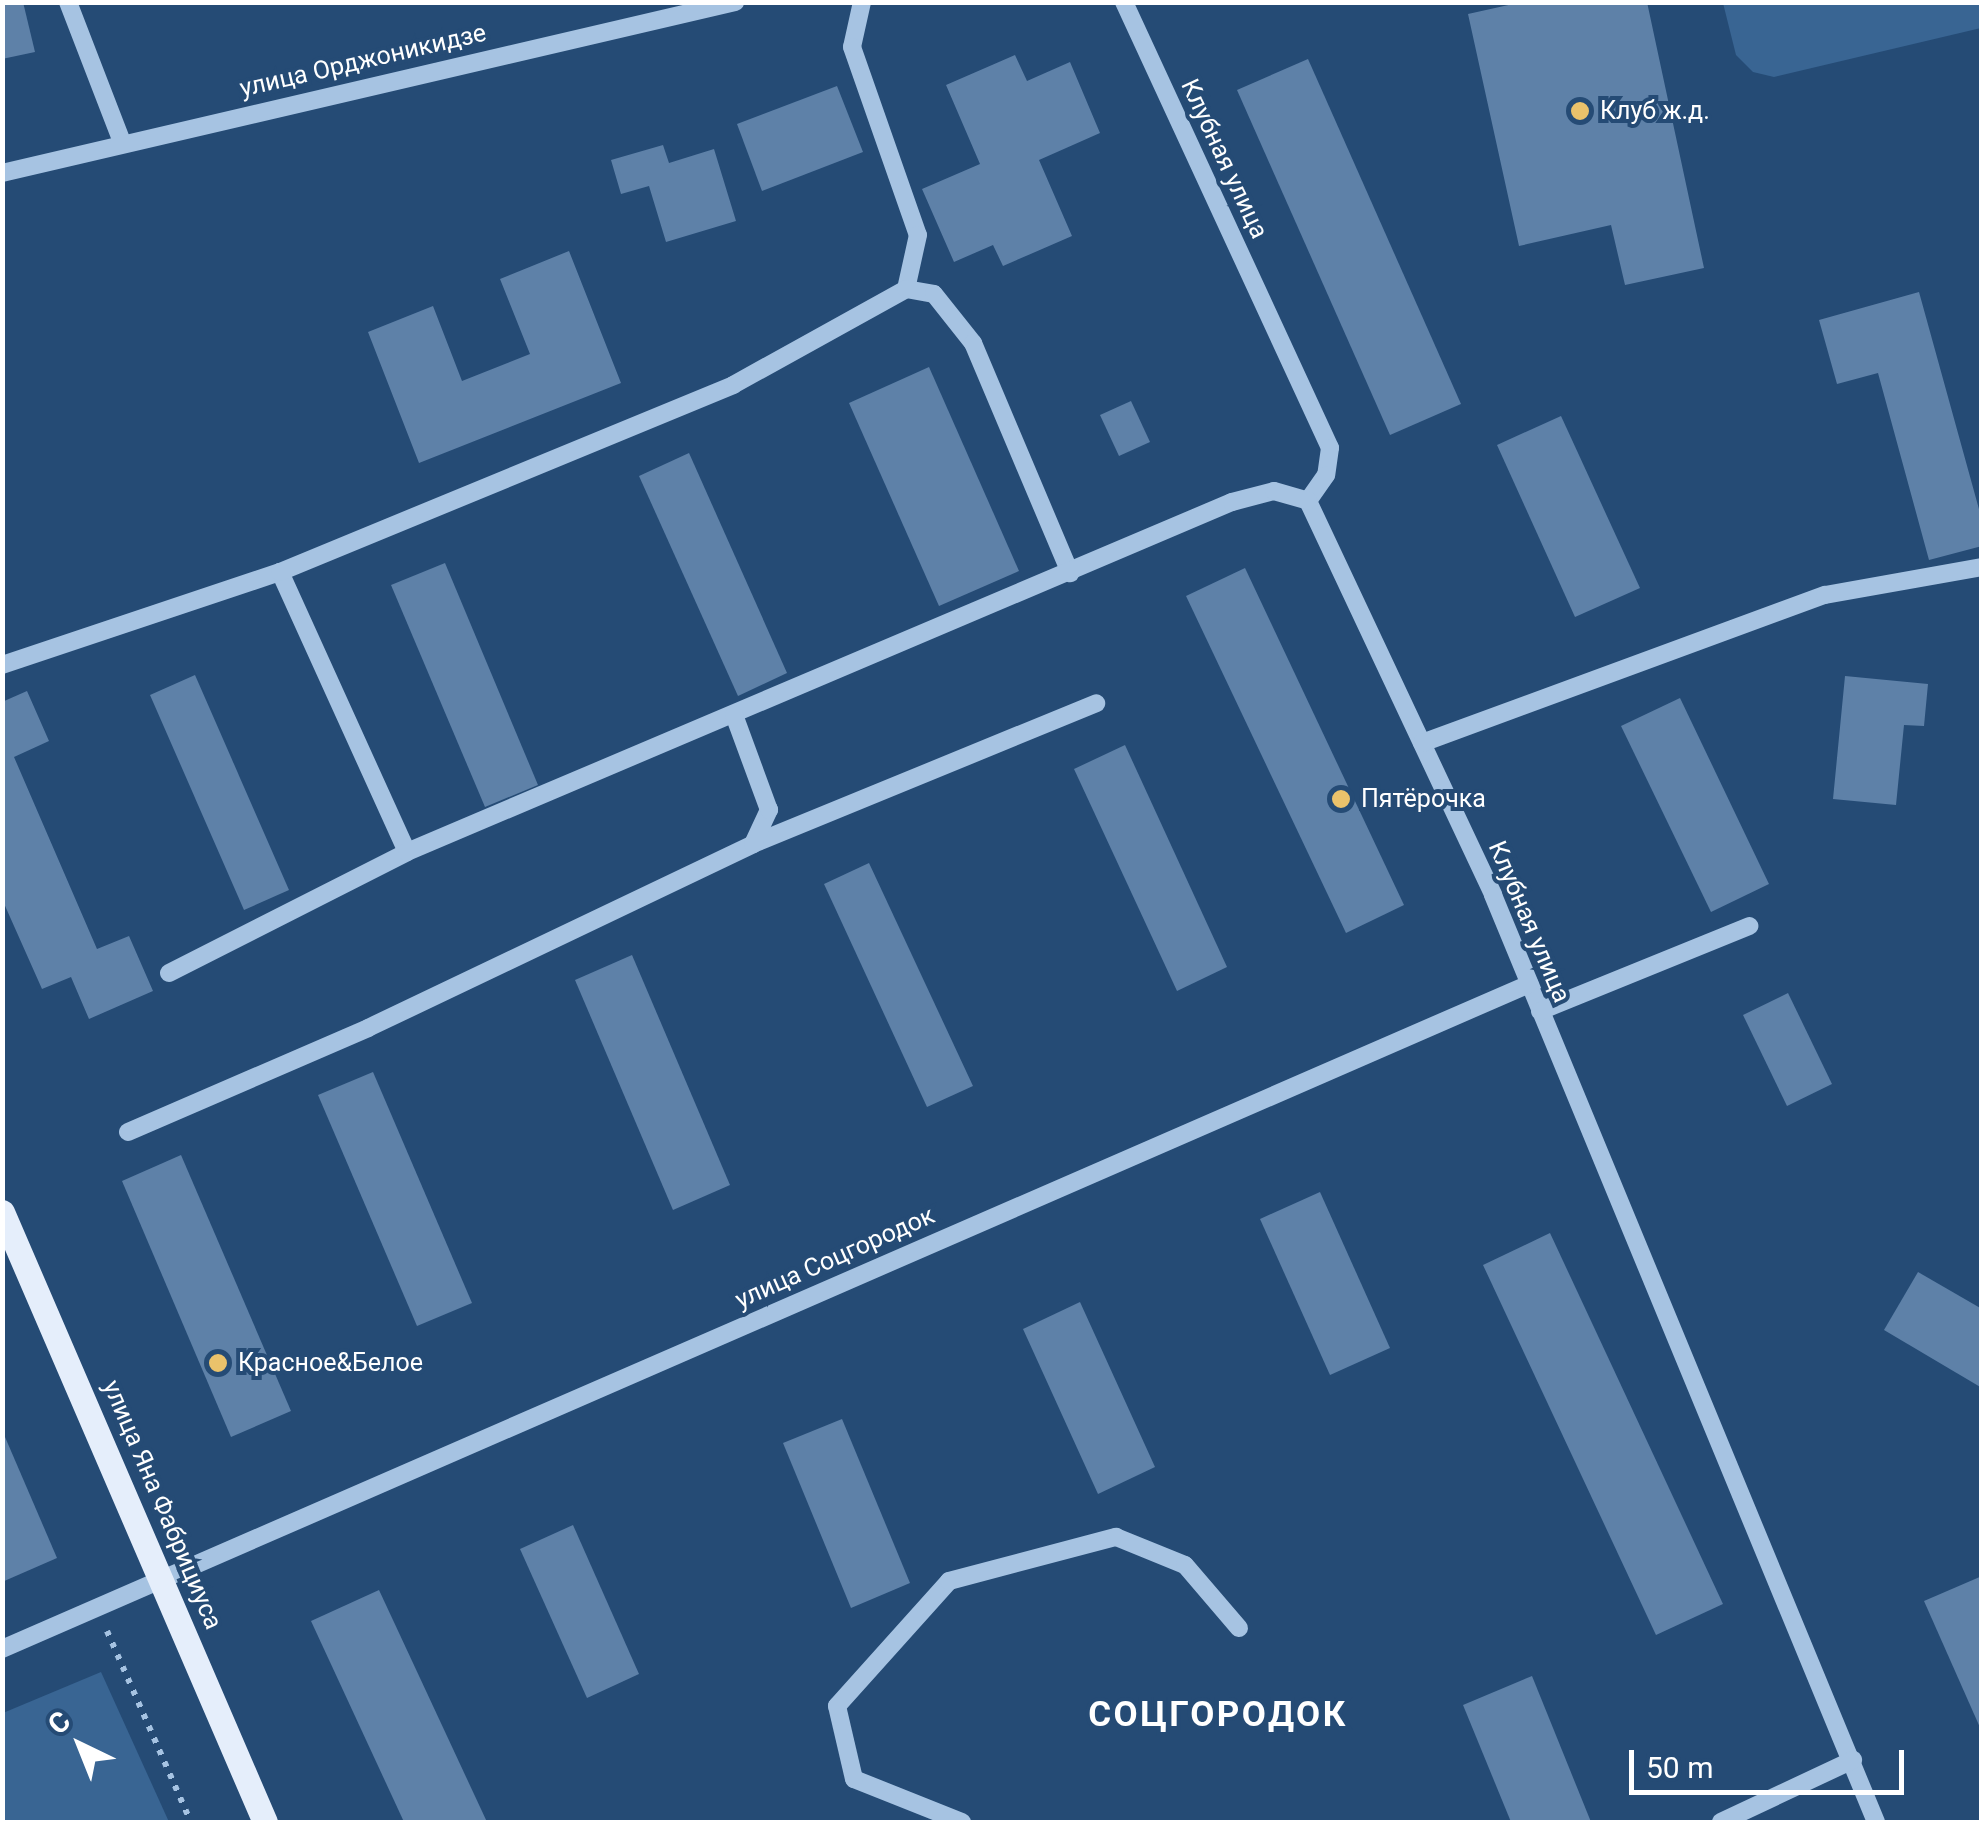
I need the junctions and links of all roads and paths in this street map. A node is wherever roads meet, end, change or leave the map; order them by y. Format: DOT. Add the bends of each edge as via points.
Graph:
graph roads {
  1 [pos="68,2"];
  2 [pos="735,2"];
  3 [pos="862,2"];
  4 [pos="1124,2"];
  5 [pos="122,142"];
  6 [pos="2,173"];
  7 [pos="906,289"];
  8 [pos="1308,501"];
  9 [pos="1982,566"];
  10 [pos="280,572"];
  11 [pos="1070,574"];
  12 [pos="2,665"];
  13 [pos="1096,703"];
  14 [pos="734,715"];
  15 [pos="1422,742"];
  16 [pos="753,844"];
  17 [pos="408,852"];
  18 [pos="1749,926"];
  19 [pos="169,973"];
  20 [pos="1529,984"];
  21 [pos="1540,1010"];
  22 [pos="128,1132"];
  23 [pos="2,1212"];
  24 [pos="161,1579"];
  25 [pos="97,1608"];
  26 [pos="1238,1628"];
  27 [pos="2,1649"];
  28 [pos="1852,1760"];
  29 [pos="191,1822"];
  30 [pos="265,1822"];
  31 [pos="962,1822"];
  32 [pos="1721,1822"];
  33 [pos="1876,1822"];
  1 -- 5 [label="street"];
  2 -- 5 [label="street, улица Орджоникидзе"];
  3 -- 7 [label="street" via="852,47 918,235"];
  4 -- 8 [label="street, Клубная улица" via="1330,448 1326,475"];
  5 -- 6 [label="street, улица Орджоникидзе"];
  7 -- 10 [label="street" via="733,385"];
  7 -- 11 [label="street" via="934,294 973,343"];
  8 -- 11 [label="street" via="1274,491 1232,502"];
  8 -- 15 [label="street, Клубная улица"];
  9 -- 15 [label="street" via="1825,595"];
  10 -- 12 [label="street"];
  10 -- 17 [label="street"];
  11 -- 14 [label="street"];
  13 -- 16 [label="street"];
  14 -- 16 [label="street" via="769,810"];
  14 -- 17 [label="street"];
  15 -- 20 [label="street, Клубная улица"];
  16 -- 22 [label="street" via="368,1028"];
  17 -- 19 [label="street"];
  18 -- 21 [label="street"];
  20 -- 21 [label="street, Клубная улица"];
  20 -- 24 [label="street, улица Соцгородок"];
  21 -- 28 [label="street, Клубная улица"];
  23 -- 24 [label="main road, улица Яна Фабрициуса"];
  24 -- 25 [label="street, улица Соцгородок"];
  24 -- 30 [label="main road, улица Яна Фабрициуса"];
  25 -- 27 [label="street, улица Соцгородок"];
  25 -- 29 [label="path"];
  26 -- 31 [label="street" via="1185,1566 1116,1537 948,1580 837,1706 854,1779"];
  28 -- 32 [label="street"];
  28 -- 33 [label="street, Клубная улица"];
}
